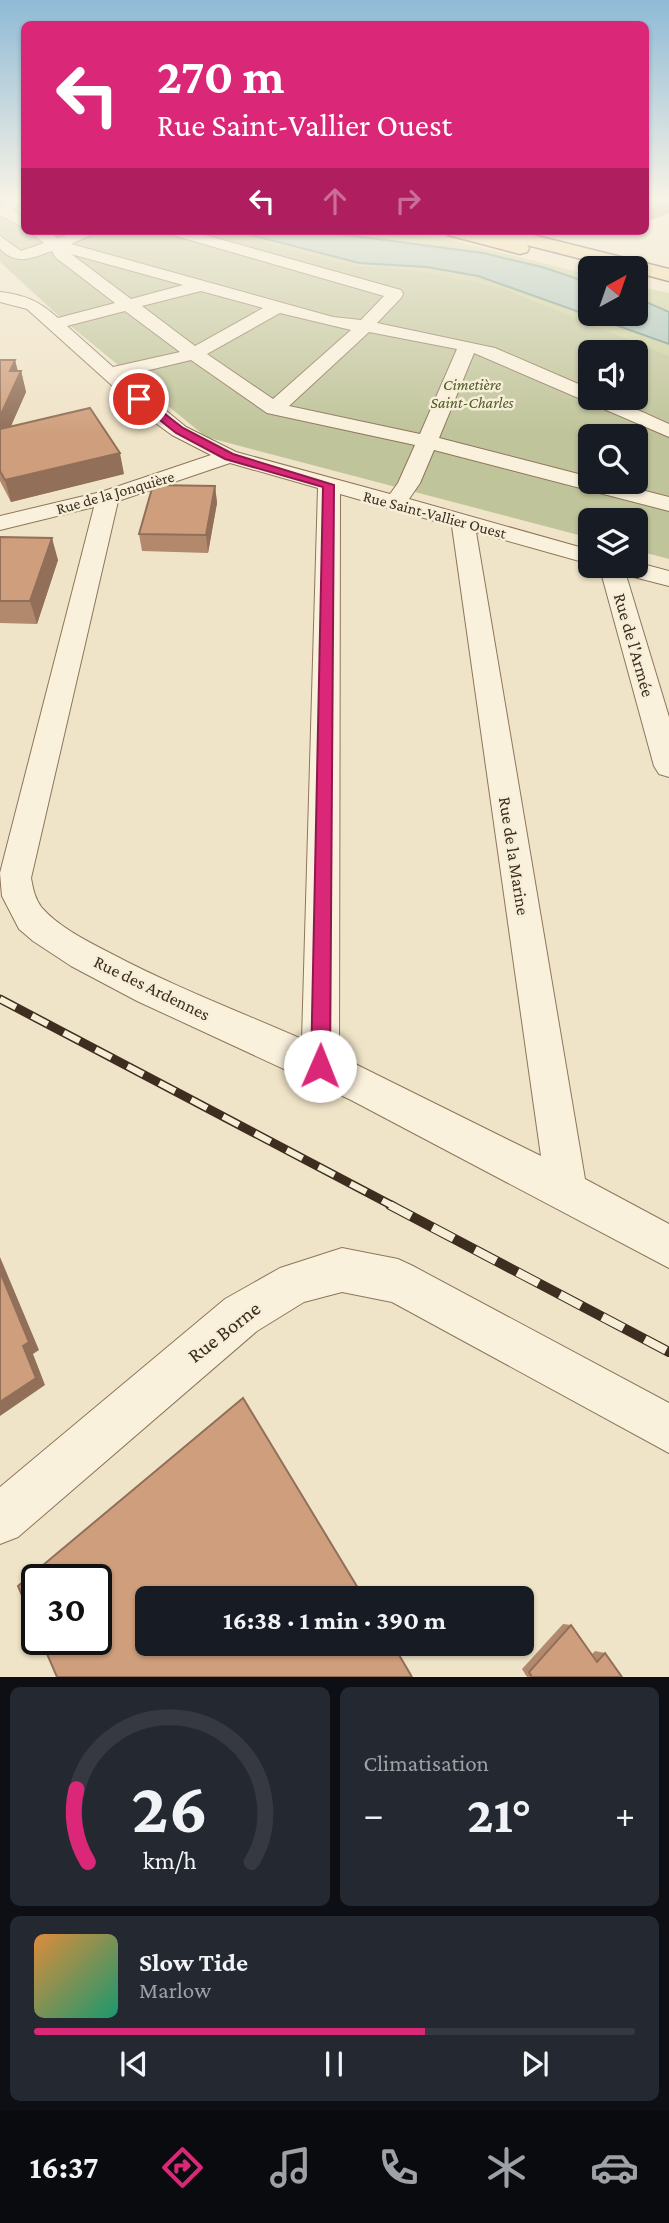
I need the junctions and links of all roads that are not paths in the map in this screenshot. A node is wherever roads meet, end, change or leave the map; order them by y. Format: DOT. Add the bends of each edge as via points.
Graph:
graph roads {
  1 [pos="95,278"];
  2 [pos="180,278"];
  3 [pos="218,278"];
  4 [pos="341,278"];
  5 [pos="648,281"];
  6 [pos="205,285"];
  7 [pos="669,286"];
  8 [pos="0,297"];
  9 [pos="131,304"];
  10 [pos="276,307"];
  11 [pos="55,324"];
  12 [pos="365,326"];
  13 [pos="468,346"];
  14 [pos="194,354"];
  15 [pos="111,373"];
  16 [pos="578,391"];
  17 [pos="274,409"];
  18 [pos="621,410"];
  19 [pos="669,431"];
  20 [pos="426,441"];
  21 [pos="229,456"];
  22 [pos="329,485"];
  23 [pos="107,498"];
  24 [pos="395,503"];
  25 [pos="669,504"];
  26 [pos="463,521"];
  27 [pos="0,523"];
  28 [pos="578,554"];
  29 [pos="648,571"];
  30 [pos="667,574"];
  31 [pos="615,578"];
  32 [pos="669,765"];
  33 [pos="320,1066"];
  34 [pos="566,1191"];
  35 [pos="669,1247"];
  36 [pos="669,1429"];
  37 [pos="0,1519"];
  1 -- 9 [label="street"];
  2 -- 6 [label="street"];
  3 -- 6 [label="street"];
  4 -- 12 [label="street" via="395,294"];
  5 -- 7 [label="main road"];
  6 -- 9 [label="street"];
  6 -- 10 [label="street"];
  8 -- 11 [label="street, Rue Saint-Vallier Ouest" via="33,305"];
  9 -- 11 [label="street"];
  9 -- 14 [label="street"];
  10 -- 12 [label="street"];
  10 -- 14 [label="street"];
  11 -- 15 [label="street, Rue Saint-Vallier Ouest"];
  12 -- 13 [label="street"];
  12 -- 17 [label="street"];
  13 -- 16 [label="street"];
  13 -- 20 [label="street"];
  14 -- 15 [label="street"];
  14 -- 17 [label="street"];
  15 -- 21 [label="street, Rue Saint-Vallier Ouest" via="179,431"];
  17 -- 20 [label="street"];
  18 -- 19 [label="street"];
  20 -- 24 [label="street" via="409,483"];
  20 -- 25 [label="street"];
  21 -- 22 [label="street, Rue Saint-Vallier Ouest"];
  21 -- 23 [label="street, Rue de la Jonquière"];
  22 -- 24 [label="street, Rue Saint-Vallier Ouest"];
  22 -- 33 [label="street"];
  23 -- 27 [label="street, Rue de la Jonquière"];
  23 -- 33 [label="street, Rue des Ardennes" via="15,878 16,896 25,914 81,953"];
  24 -- 26 [label="street, Rue Saint-Vallier Ouest"];
  26 -- 28 [label="street, Rue Saint-Vallier Ouest"];
  26 -- 34 [label="street, Rue de la Marine"];
  29 -- 30 [label="street"];
  31 -- 32 [label="street, Rue de l'Armée"];
  33 -- 34 [label="street, Rue des Ardennes"];
  34 -- 35 [label="street, Rue des Ardennes"];
  36 -- 37 [label="street, Rue Borne" via="398,1281 342,1270 295,1283 241,1315"];
}
